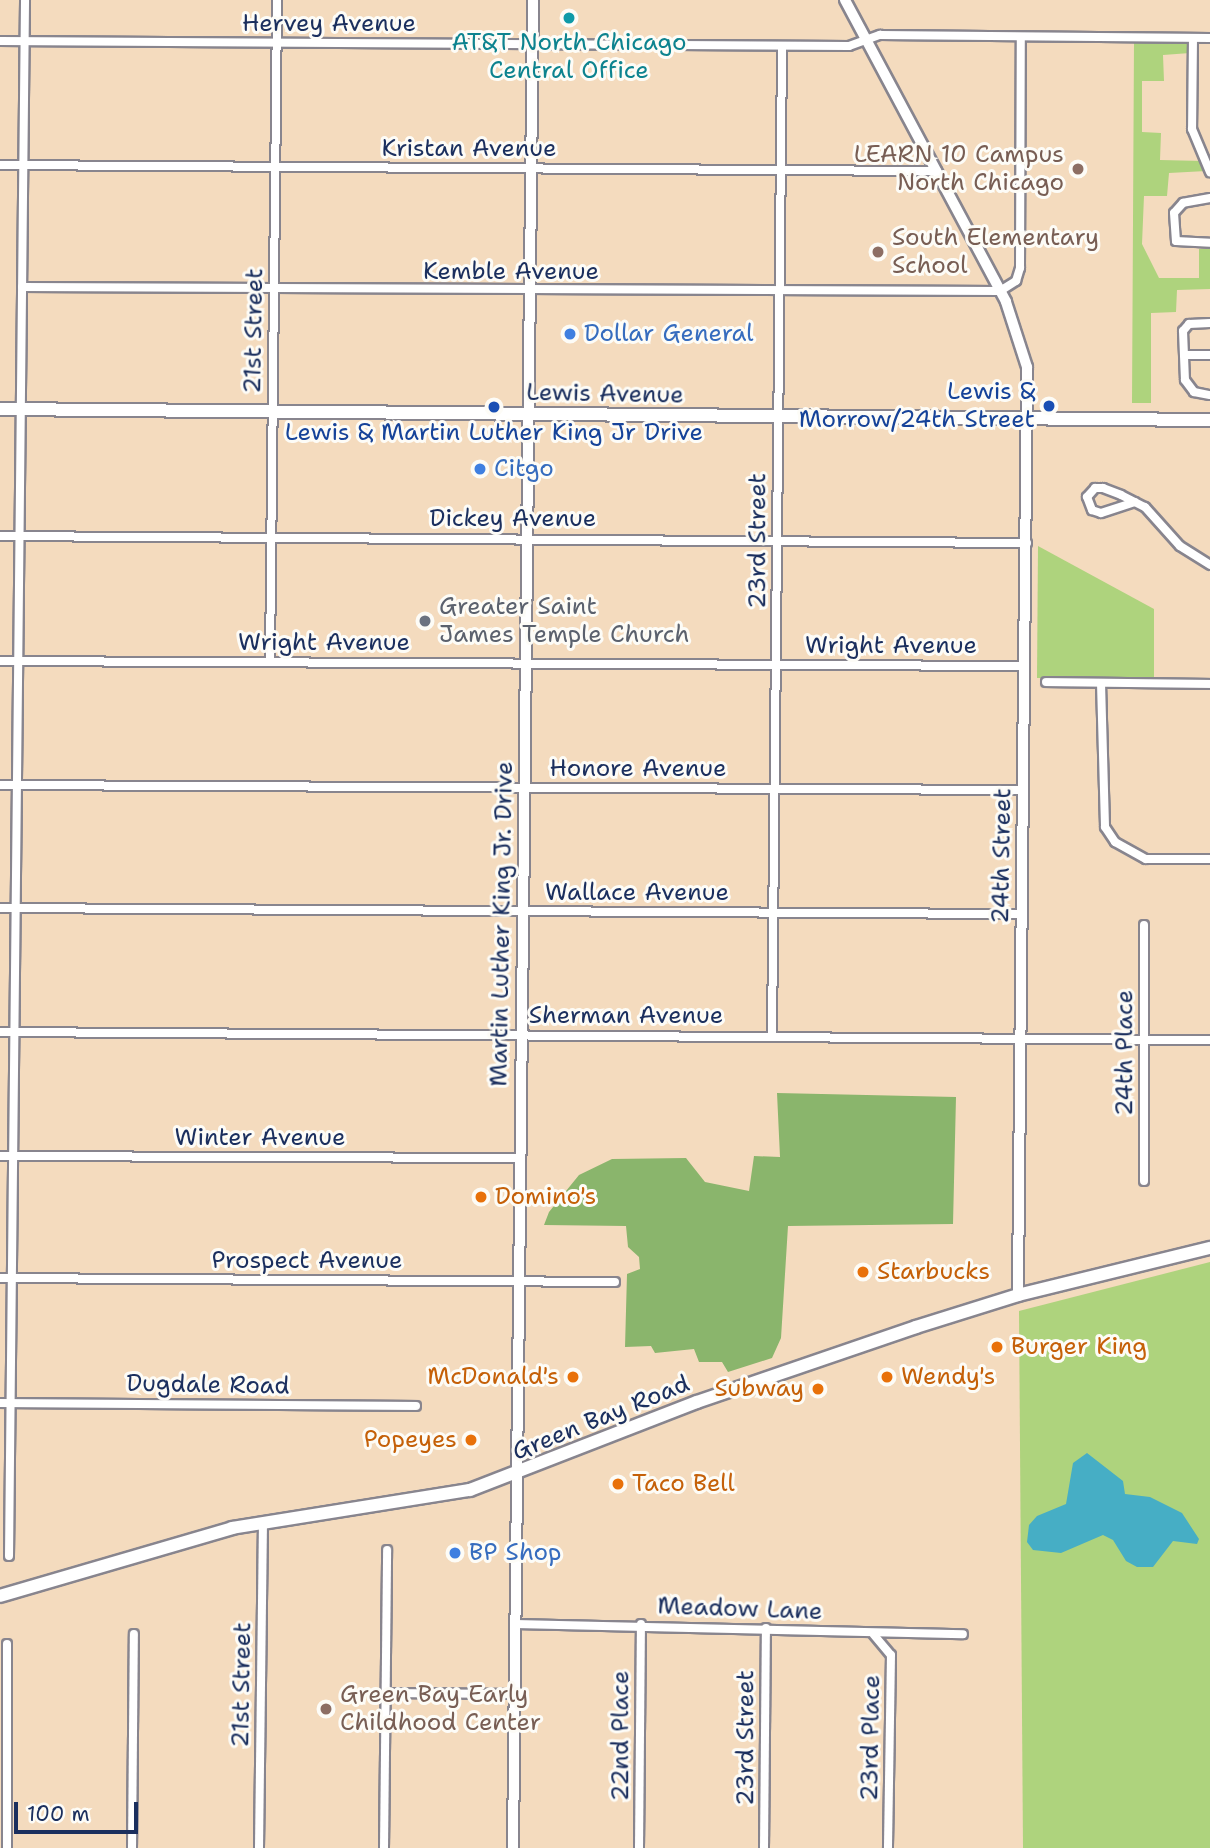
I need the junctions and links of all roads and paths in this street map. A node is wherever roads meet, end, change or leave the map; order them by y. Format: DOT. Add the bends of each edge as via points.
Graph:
graph roads {
  1 [pos="25,0"];
  2 [pos="277,0"];
  3 [pos="533,0"];
  4 [pos="845,0"];
  5 [pos="1021,37"];
  6 [pos="1193,38"];
  7 [pos="1210,38"];
  8 [pos="867,40"];
  9 [pos="0,41"];
  10 [pos="24,41"];
  11 [pos="276,42"];
  12 [pos="532,44"];
  13 [pos="782,46"];
  14 [pos="0,165"];
  15 [pos="23,166"];
  16 [pos="275,167"];
  17 [pos="531,168"];
  18 [pos="781,170"];
  19 [pos="937,171"];
  20 [pos="1210,172"];
  21 [pos="1210,198"];
  22 [pos="1210,243"];
  23 [pos="22,287"];
  24 [pos="274,289"];
  25 [pos="530,291"];
  26 [pos="1000,291"];
  27 [pos="780,293"];
  28 [pos="1210,323"];
  29 [pos="1184,355"];
  30 [pos="1210,355"];
  31 [pos="1210,395"];
  32 [pos="0,410"];
  33 [pos="21,410"];
  34 [pos="272,412"];
  35 [pos="529,414"];
  36 [pos="777,417"];
  37 [pos="1028,418"];
  38 [pos="1210,420"];
  39 [pos="1135,502"];
  40 [pos="0,536"];
  41 [pos="19,536"];
  42 [pos="271,537"];
  43 [pos="527,539"];
  44 [pos="777,540"];
  45 [pos="1027,543"];
  46 [pos="1210,565"];
  47 [pos="0,661"];
  48 [pos="18,661"];
  49 [pos="270,662"];
  50 [pos="526,663"];
  51 [pos="776,664"];
  52 [pos="1025,666"];
  53 [pos="1046,682"];
  54 [pos="1101,683"];
  55 [pos="1210,684"];
  56 [pos="0,785"];
  57 [pos="17,785"];
  58 [pos="525,788"];
  59 [pos="774,789"];
  60 [pos="1024,790"];
  61 [pos="1210,859"];
  62 [pos="0,908"];
  63 [pos="15,909"];
  64 [pos="523,911"];
  65 [pos="773,913"];
  66 [pos="1022,914"];
  67 [pos="1144,925"];
  68 [pos="0,1032"];
  69 [pos="14,1032"];
  70 [pos="522,1035"];
  71 [pos="772,1037"];
  72 [pos="1021,1038"];
  73 [pos="1144,1040"];
  74 [pos="1210,1040"];
  75 [pos="0,1156"];
  76 [pos="13,1156"];
  77 [pos="520,1158"];
  78 [pos="1144,1181"];
  79 [pos="1210,1248"];
  80 [pos="0,1278"];
  81 [pos="12,1278"];
  82 [pos="519,1282"];
  83 [pos="615,1282"];
  84 [pos="1018,1295"];
  85 [pos="0,1403"];
  86 [pos="10,1403"];
  87 [pos="416,1406"];
  88 [pos="517,1474"];
  89 [pos="263,1522"];
  90 [pos="387,1550"];
  91 [pos="9,1556"];
  92 [pos="0,1596"];
  93 [pos="515,1624"];
  94 [pos="641,1624"];
  95 [pos="766,1628"];
  96 [pos="134,1634"];
  97 [pos="963,1634"];
  98 [pos="874,1635"];
  99 [pos="8,1644"];
  100 [pos="386,1693"];
  101 [pos="514,1695"];
  102 [pos="7,1848"];
  103 [pos="132,1848"];
  104 [pos="259,1848"];
  105 [pos="384,1848"];
  106 [pos="513,1848"];
  107 [pos="639,1848"];
  108 [pos="764,1848"];
  109 [pos="888,1848"];
  1 -- 10 [label="street"];
  2 -- 11 [label="street, 21st Street"];
  3 -- 12 [label="street, Martin Luther King Jr. Drive"];
  4 -- 8 [label="street, 24th Street"];
  5 -- 6 [label="street, Hervey Avenue"];
  5 -- 8 [label="street, Hervey Avenue" via="880,36"];
  5 -- 26 [label="street" via="1020,268 1016,281"];
  6 -- 7 [label="street, Hervey Avenue"];
  6 -- 20 [label="street" via="1192,129"];
  8 -- 13 [label="street, Hervey Avenue" via="849,46"];
  8 -- 19 [label="street, 24th Street"];
  9 -- 10 [label="street, Hervey Avenue"];
  10 -- 11 [label="street, Hervey Avenue"];
  10 -- 15 [label="street"];
  11 -- 12 [label="street, Hervey Avenue"];
  11 -- 16 [label="street, 21st Street"];
  12 -- 13 [label="street, Hervey Avenue"];
  12 -- 17 [label="street, Martin Luther King Jr. Drive"];
  13 -- 18 [label="street, 23rd Street"];
  14 -- 15 [label="street, Kristan Avenue"];
  15 -- 16 [label="street, Kristan Avenue"];
  15 -- 23 [label="street"];
  16 -- 17 [label="street, Kristan Avenue"];
  16 -- 24 [label="street, 21st Street"];
  17 -- 18 [label="street, Kristan Avenue"];
  17 -- 25 [label="street, Martin Luther King Jr. Drive"];
  18 -- 19 [label="street, Kristan Avenue"];
  18 -- 27 [label="street, 23rd Street"];
  19 -- 26 [label="street, 24th Street"];
  21 -- 22 [label="street" via="1183,203 1174,213 1176,241"];
  23 -- 24 [label="street, Kemble Avenue"];
  23 -- 33 [label="street"];
  24 -- 25 [label="street, Kemble Avenue"];
  24 -- 34 [label="street, 21st Street"];
  25 -- 27 [label="street, Kemble Avenue"];
  25 -- 35 [label="street, Martin Luther King Jr. Drive"];
  26 -- 27 [label="street, Kemble Avenue"];
  26 -- 37 [label="street, 24th Street" via="1022,343"];
  27 -- 36 [label="street, 23rd Street"];
  28 -- 29 [label="street" via="1184,326"];
  29 -- 30 [label="street"];
  29 -- 31 [label="street" via="1189,387"];
  32 -- 33 [label="main road, Lewis Avenue"];
  33 -- 34 [label="main road, Lewis Avenue"];
  33 -- 41 [label="street"];
  34 -- 35 [label="main road, Lewis Avenue"];
  34 -- 42 [label="street, 21st Street"];
  35 -- 36 [label="main road, Lewis Avenue"];
  35 -- 43 [label="street, Martin Luther King Jr. Drive"];
  36 -- 37 [label="main road, Lewis Avenue"];
  36 -- 44 [label="street, 23rd Street"];
  37 -- 38 [label="main road, Lewis Avenue"];
  37 -- 45 [label="street, 24th Street"];
  39 -- 39 [label="street" via="1103,488 1095,488 1087,497 1092,510 1101,513"];
  39 -- 46 [label="street" via="1153,514 1180,546"];
  40 -- 41 [label="street, Dickey Avenue"];
  41 -- 42 [label="street, Dickey Avenue"];
  41 -- 48 [label="street"];
  42 -- 43 [label="street, Dickey Avenue"];
  42 -- 49 [label="street, 21st Street"];
  43 -- 44 [label="street, Dickey Avenue"];
  43 -- 50 [label="street, Martin Luther King Jr. Drive"];
  44 -- 45 [label="street, Dickey Avenue"];
  44 -- 51 [label="street, 23rd Street"];
  45 -- 52 [label="street, 24th Street"];
  47 -- 48 [label="street, Wright Avenue"];
  48 -- 49 [label="street, Wright Avenue"];
  48 -- 57 [label="street"];
  49 -- 50 [label="street, Wright Avenue"];
  50 -- 51 [label="street, Wright Avenue"];
  50 -- 58 [label="street, Martin Luther King Jr. Drive"];
  51 -- 52 [label="street, Wright Avenue"];
  51 -- 59 [label="street, 23rd Street"];
  52 -- 60 [label="street, 24th Street"];
  53 -- 54 [label="street"];
  54 -- 55 [label="street"];
  54 -- 61 [label="street" via="1105,827 1115,842 1146,859"];
  56 -- 57 [label="street, Honore Avenue"];
  57 -- 58 [label="street, Honore Avenue"];
  57 -- 63 [label="street"];
  58 -- 59 [label="street, Honore Avenue"];
  58 -- 64 [label="street, Martin Luther King Jr. Drive"];
  59 -- 60 [label="street, Honore Avenue"];
  59 -- 65 [label="street, 23rd Street"];
  60 -- 66 [label="street, 24th Street"];
  62 -- 63 [label="street, Wallace Avenue"];
  63 -- 64 [label="street, Wallace Avenue"];
  63 -- 69 [label="street"];
  64 -- 65 [label="street, Wallace Avenue"];
  64 -- 70 [label="street, Martin Luther King Jr. Drive"];
  65 -- 66 [label="street, Wallace Avenue"];
  65 -- 71 [label="street, 23rd Street"];
  66 -- 72 [label="street, 24th Street"];
  67 -- 73 [label="street, 24th Place"];
  68 -- 69 [label="street, Sherman Avenue"];
  69 -- 70 [label="street, Sherman Avenue"];
  69 -- 76 [label="street"];
  70 -- 71 [label="street, Sherman Avenue"];
  70 -- 77 [label="street, Martin Luther King Jr. Drive"];
  71 -- 72 [label="street, Sherman Avenue"];
  72 -- 73 [label="street, Sherman Avenue"];
  72 -- 84 [label="street, 24th Street"];
  73 -- 74 [label="street, Sherman Avenue"];
  73 -- 78 [label="street, 24th Place"];
  75 -- 76 [label="street, Winter Avenue"];
  76 -- 77 [label="street, Winter Avenue"];
  76 -- 81 [label="street"];
  77 -- 82 [label="street, Martin Luther King Jr. Drive"];
  79 -- 84 [label="main road, Green Bay Road"];
  80 -- 81 [label="street, Prospect Avenue"];
  81 -- 82 [label="street, Prospect Avenue"];
  81 -- 86 [label="street"];
  82 -- 83 [label="street, Prospect Avenue"];
  82 -- 88 [label="street, Martin Luther King Jr. Drive"];
  84 -- 88 [label="main road, Green Bay Road" via="697,1402"];
  85 -- 86 [label="street, Dugdale Road"];
  86 -- 87 [label="street, Dugdale Road"];
  86 -- 91 [label="street"];
  88 -- 89 [label="main road, Green Bay Road" via="422,1501"];
  88 -- 93 [label="street, Martin Luther King Jr. Drive"];
  89 -- 92 [label="main road, Green Bay Road" via="174,1542"];
  89 -- 104 [label="street, 21st Street"];
  90 -- 100 [label="street"];
  93 -- 94 [label="street, Meadow Lane"];
  93 -- 101 [label="street, Martin Luther King Jr. Drive"];
  94 -- 95 [label="street, Meadow Lane"];
  94 -- 107 [label="street, 22nd Place"];
  95 -- 98 [label="street, Meadow Lane"];
  95 -- 108 [label="street, 23rd Street"];
  96 -- 103 [label="street"];
  97 -- 98 [label="street, Meadow Lane"];
  98 -- 109 [label="street, 23rd Place" via="891,1655"];
  99 -- 102 [label="street"];
  100 -- 101 [label="street"];
  100 -- 105 [label="street"];
  101 -- 106 [label="street, Martin Luther King Jr. Drive"];
}
